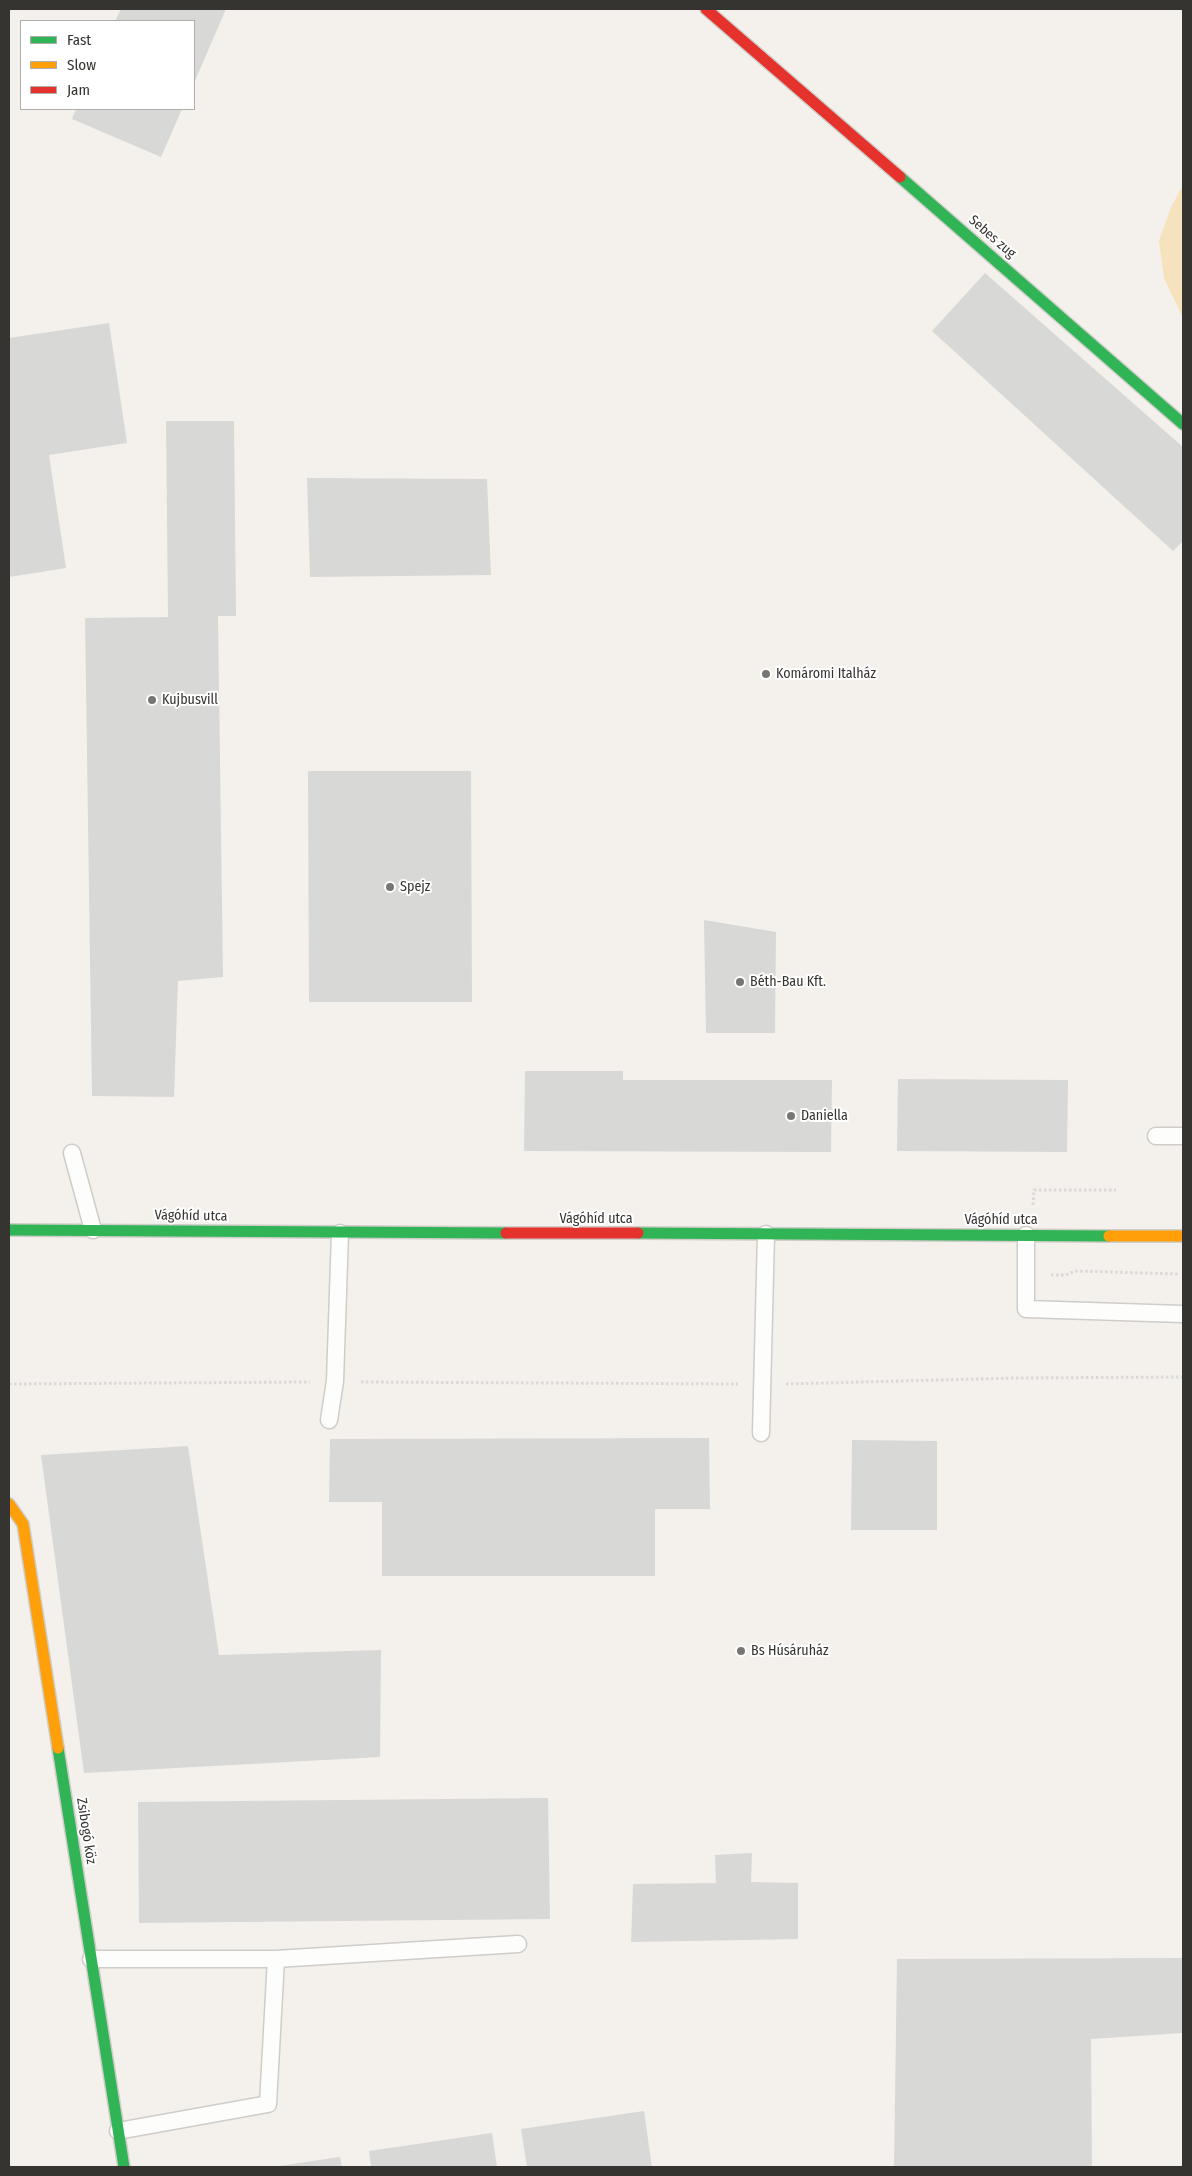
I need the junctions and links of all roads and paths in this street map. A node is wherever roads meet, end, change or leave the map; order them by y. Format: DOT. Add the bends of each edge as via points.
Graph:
graph roads {
  1 [pos="706,9"];
  2 [pos="1183,424"];
  3 [pos="1156,1136"];
  4 [pos="1183,1136"];
  5 [pos="72,1153"];
  6 [pos="1034,1190"];
  7 [pos="1116,1190"];
  8 [pos="9,1230"];
  9 [pos="93,1230"];
  10 [pos="340,1232"];
  11 [pos="766,1234"];
  12 [pos="1026,1235"];
  13 [pos="1183,1236"];
  14 [pos="1026,1274"];
  15 [pos="1179,1274"];
  16 [pos="1183,1314"];
  17 [pos="1183,1376"];
  18 [pos="335,1382"];
  19 [pos="9,1384"];
  20 [pos="763,1384"];
  21 [pos="329,1420"];
  22 [pos="761,1434"];
  23 [pos="9,1504"];
  24 [pos="518,1944"];
  25 [pos="91,1959"];
  26 [pos="276,1959"];
  27 [pos="118,2131"];
  28 [pos="124,2167"];
  1 -- 2 [label="street, Sebes zug"];
  3 -- 4 [label="lane"];
  5 -- 9 [label="lane"];
  6 -- 7 [label="path"];
  8 -- 9 [label="street, Vágóhíd utca"];
  9 -- 10 [label="street, Vágóhíd utca"];
  10 -- 11 [label="street, Vágóhíd utca"];
  10 -- 18 [label="lane"];
  11 -- 12 [label="street, Vágóhíd utca"];
  11 -- 20 [label="lane"];
  12 -- 13 [label="street, Vágóhíd utca"];
  12 -- 14 [label="lane"];
  14 -- 15 [label="path" via="1066,1275 1075,1271"];
  14 -- 16 [label="lane" via="1026,1309"];
  17 -- 20 [label="path"];
  18 -- 19 [label="path"];
  18 -- 20 [label="path"];
  18 -- 21 [label="lane"];
  20 -- 22 [label="lane"];
  23 -- 25 [label="street, Zsibogó köz" via="23,1524"];
  24 -- 26 [label="lane"];
  25 -- 26 [label="lane"];
  25 -- 27 [label="street, Zsibogó köz"];
  26 -- 27 [label="lane" via="268,2104"];
  27 -- 28 [label="street, Zsibogó köz"];
}
